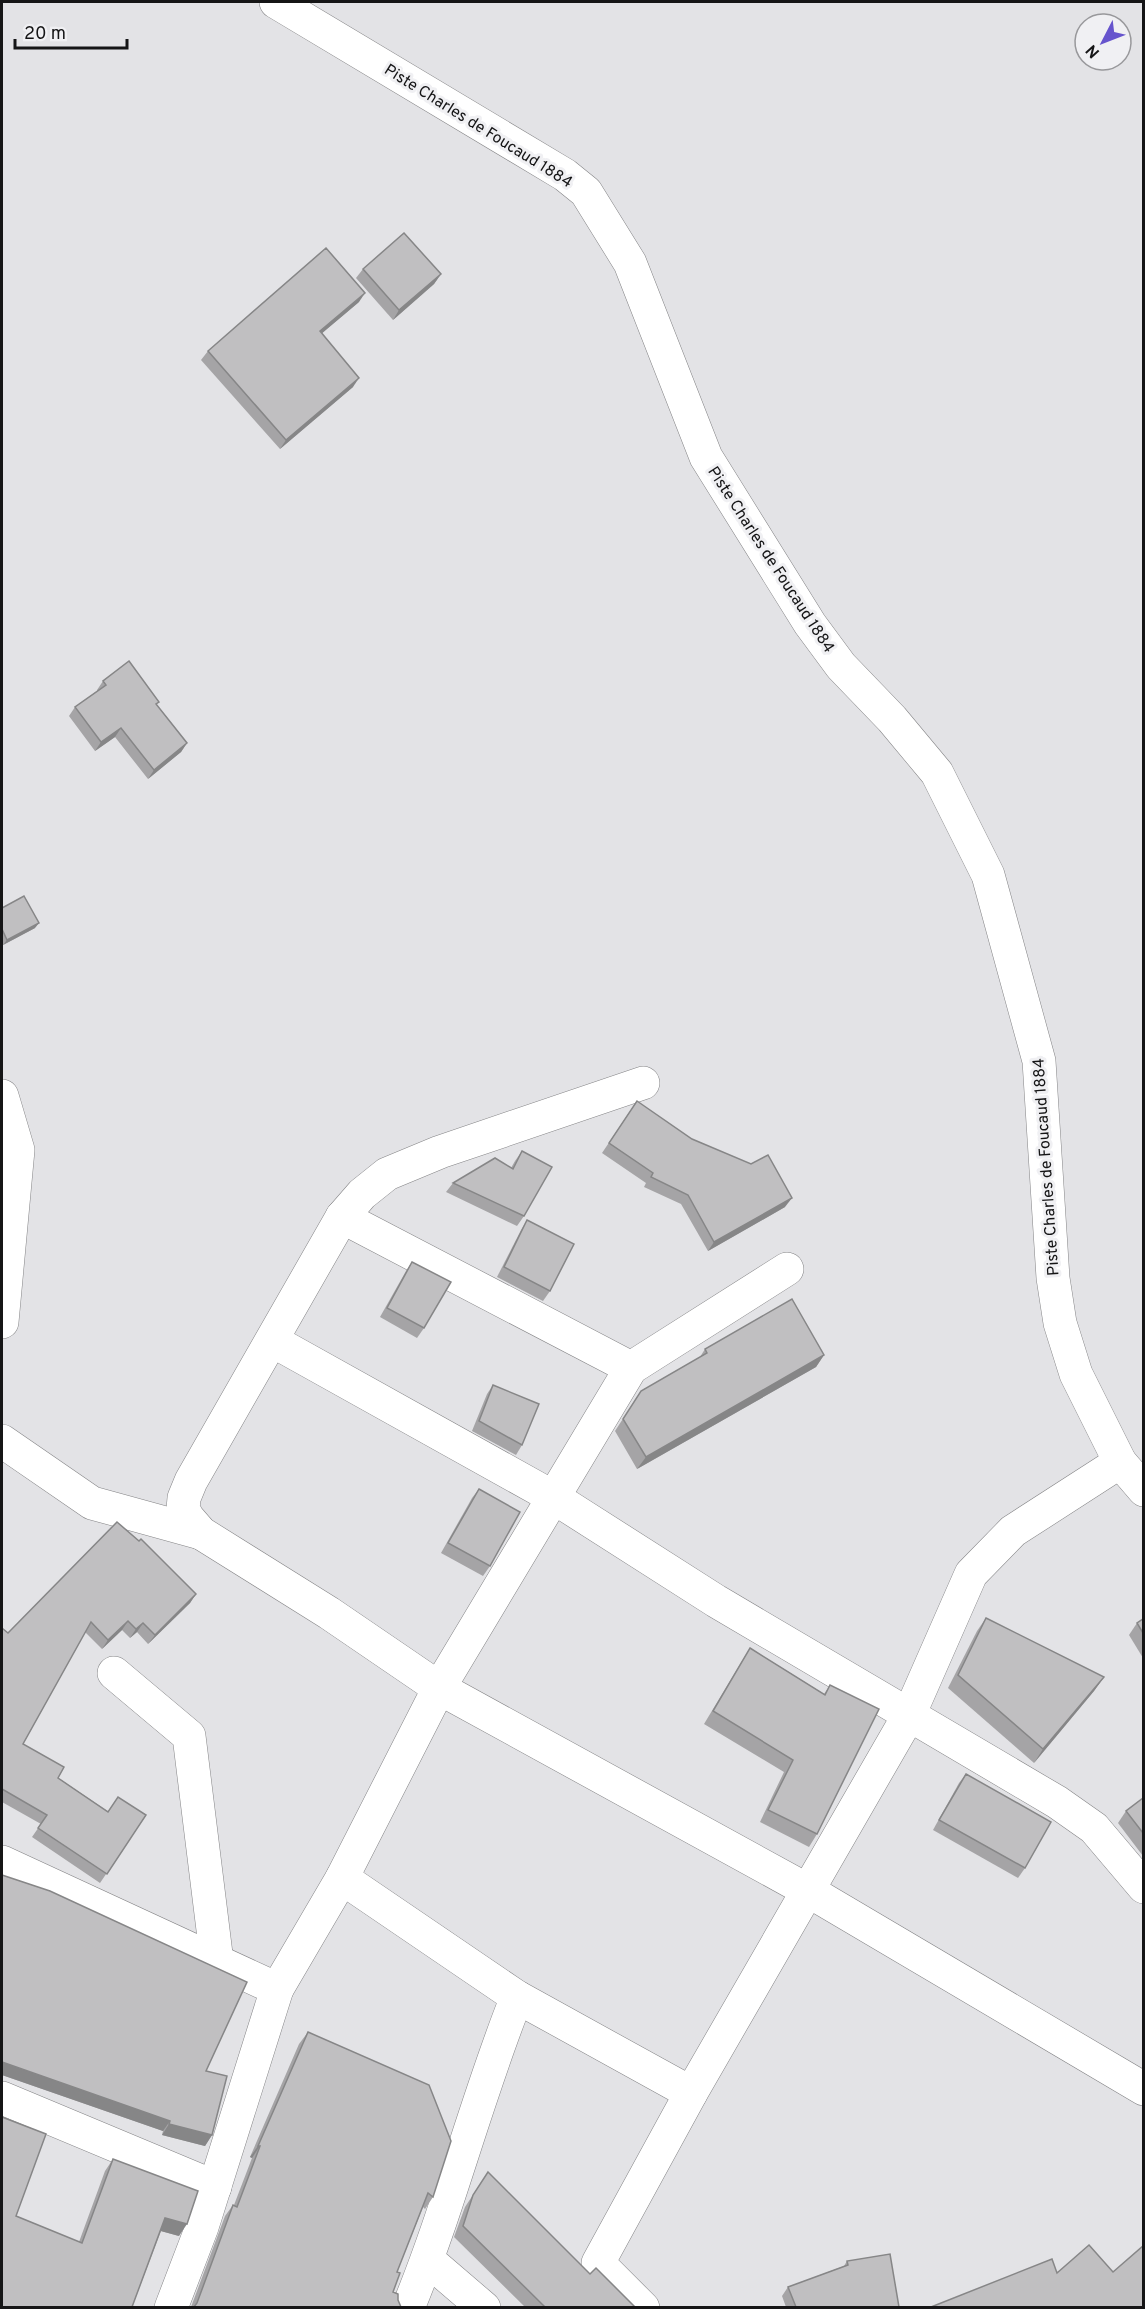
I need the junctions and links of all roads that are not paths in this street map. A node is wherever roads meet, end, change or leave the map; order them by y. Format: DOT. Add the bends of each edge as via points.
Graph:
graph roads {
  1 [pos="276,2"];
  2 [pos="643,1083"];
  3 [pos="2,1096"];
  4 [pos="342,1217"];
  5 [pos="787,1269"];
  6 [pos="2,1322"];
  7 [pos="273,1341"];
  8 [pos="631,1368"];
  9 [pos="2,1441"];
  10 [pos="1120,1462"];
  11 [pos="1143,1490"];
  12 [pos="553,1497"];
  13 [pos="201,1533"];
  14 [pos="114,1673"];
  15 [pos="439,1688"];
  16 [pos="909,1715"];
  17 [pos="2,1862"];
  18 [pos="342,1878"];
  19 [pos="1143,1887"];
  20 [pos="807,1890"];
  21 [pos="217,1962"];
  22 [pos="277,1989"];
  23 [pos="517,1997"];
  24 [pos="1143,2089"];
  25 [pos="691,2093"];
  26 [pos="2,2098"];
  27 [pos="215,2187"];
  28 [pos="428,2260"];
  29 [pos="171,2307"];
  30 [pos="408,2307"];
  31 [pos="484,2307"];
  32 [pos="643,2307"];
  1 -- 10 [label="street, Piste Charles de Foucaud 1884" via="565,175 586,192 630,263 706,457 810,624 841,666 937,773 988,875 1039,1061 1053,1278 1060,1323 1076,1374"];
  2 -- 4 [label="street" via="387,1174"];
  3 -- 6 [label="street" via="18,1150"];
  4 -- 7 [label="street"];
  4 -- 8 [label="street"];
  5 -- 8 [label="street"];
  7 -- 12 [label="street"];
  7 -- 13 [label="street" via="207,1451 184,1498 183,1509"];
  8 -- 12 [label="street"];
  9 -- 13 [label="street" via="92,1503"];
  10 -- 11 [label="street, Piste Charles de Foucaud 1884"];
  10 -- 16 [label="street" via="1013,1531 971,1574"];
  12 -- 15 [label="street"];
  12 -- 16 [label="street" via="716,1601"];
  13 -- 15 [label="street" via="329,1612"];
  14 -- 21 [label="street" via="189,1736"];
  15 -- 18 [label="street"];
  15 -- 20 [label="street"];
  16 -- 19 [label="street" via="1094,1828"];
  16 -- 20 [label="street"];
  17 -- 21 [label="street"];
  18 -- 22 [label="street"];
  18 -- 23 [label="street"];
  20 -- 24 [label="street"];
  20 -- 25 [label="street"];
  21 -- 22 [label="street"];
  22 -- 27 [label="street"];
  23 -- 25 [label="street"];
  23 -- 28 [label="street" via="498,2043"];
  25 -- 32 [label="street" via="598,2263"];
  26 -- 27 [label="street"];
  27 -- 29 [label="street"];
  28 -- 30 [label="street"];
  28 -- 31 [label="street"];
}
